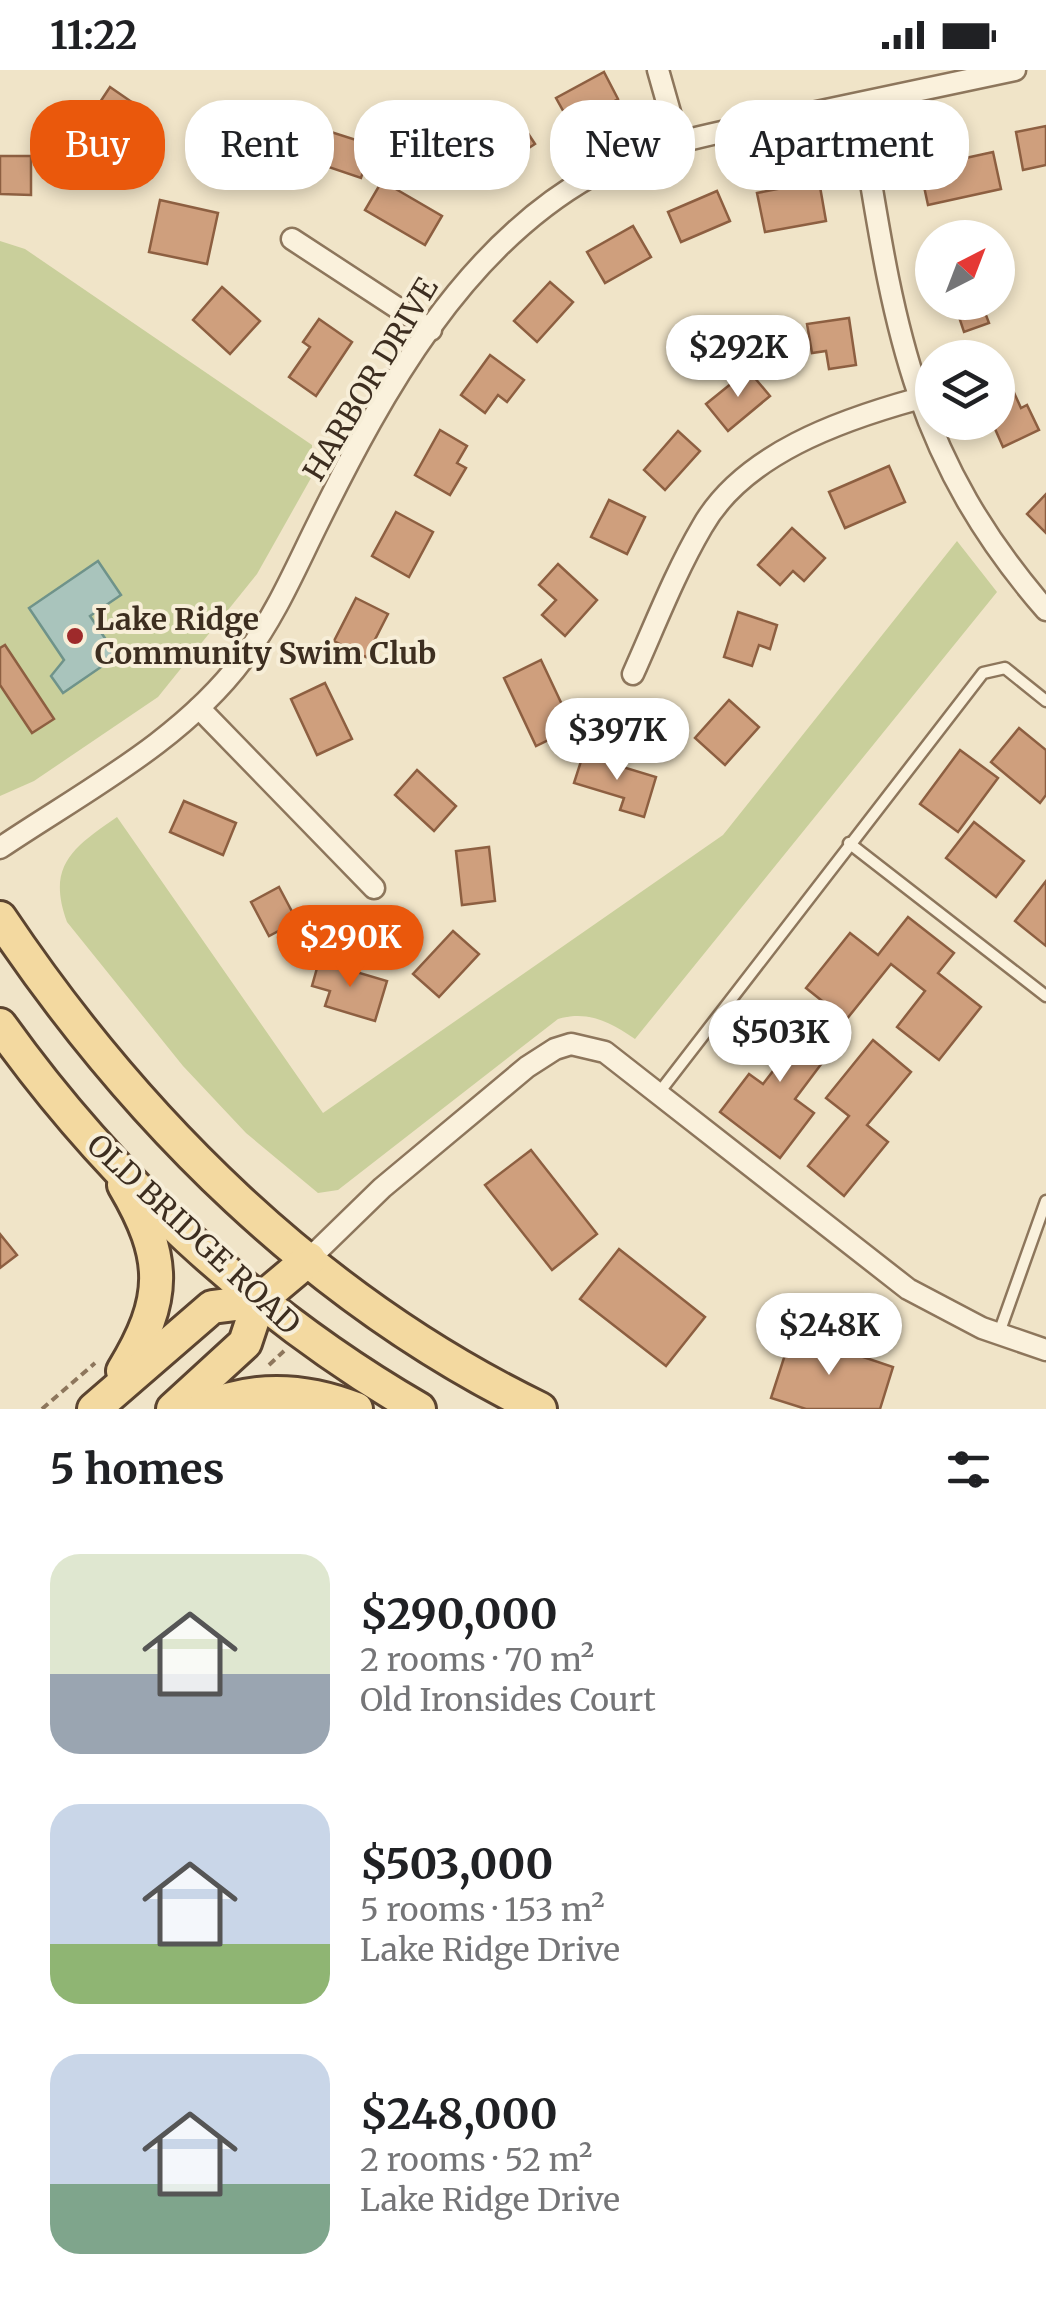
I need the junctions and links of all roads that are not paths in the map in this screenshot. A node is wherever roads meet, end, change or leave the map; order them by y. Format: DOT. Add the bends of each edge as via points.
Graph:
graph roads {
  1 [pos="658,70"];
  2 [pos="1015,70"];
  3 [pos="666,100"];
  4 [pos="876,100"];
  5 [pos="571,190"];
  6 [pos="872,190"];
  7 [pos="292,238"];
  8 [pos="430,330"];
  9 [pos="915,394"];
  10 [pos="915,398"];
  11 [pos="936,440"];
  12 [pos="1046,610"];
  13 [pos="632,674"];
  14 [pos="1046,701"];
  15 [pos="199,708"];
  16 [pos="849,843"];
  17 [pos="0,848"];
  18 [pos="374,888"];
  19 [pos="0,918"];
  20 [pos="1046,996"];
  21 [pos="0,1025"];
  22 [pos="658,1094"];
  23 [pos="108,1158"];
  24 [pos="1046,1200"];
  25 [pos="309,1259"];
  26 [pos="258,1300"];
  27 [pos="999,1334"];
  28 [pos="1046,1350"];
  29 [pos="101,1403"];
  30 [pos="173,1409"];
  31 [pos="203,1409"];
  32 [pos="356,1409"];
  33 [pos="418,1409"];
  34 [pos="540,1409"];
  1 -- 3 [label="street"];
  2 -- 4 [label="street, HARBOR DRIVE"];
  5 -- 8 [label="street, HARBOR DRIVE" via="502,241"];
  6 -- 9 [label="street"];
  7 -- 8 [label="street"];
  8 -- 15 [label="street, HARBOR DRIVE" via="370,429 275,614"];
  10 -- 13 [label="street" via="826,430 776,456 725,496 703,524"];
  11 -- 12 [label="street" via="966,502"];
  14 -- 16 [label="lane" via="1004,668 983,673"];
  15 -- 17 [label="street, HARBOR DRIVE"];
  15 -- 18 [label="street"];
  16 -- 20 [label="lane"];
  16 -- 22 [label="lane"];
  19 -- 25 [label="main road, OLD BRIDGE ROAD" via="148,1112"];
  21 -- 23 [label="main road, OLD BRIDGE ROAD"];
  22 -- 25 [label="street" via="605,1052 572,1044 555,1049 382,1188"];
  22 -- 27 [label="street" via="908,1289"];
  23 -- 26 [label="main road, OLD BRIDGE ROAD"];
  23 -- 29 [label="main road" via="148,1231 158,1288 145,1334"];
  24 -- 27 [label="lane"];
  25 -- 26 [label="main road"];
  25 -- 34 [label="main road, OLD BRIDGE ROAD" via="456,1362"];
  26 -- 29 [label="main road" via="212,1307"];
  26 -- 30 [label="main road" via="245,1344"];
  26 -- 33 [label="main road, OLD BRIDGE ROAD"];
  27 -- 28 [label="street"];
  31 -- 32 [label="main road" via="274,1392"];
}
